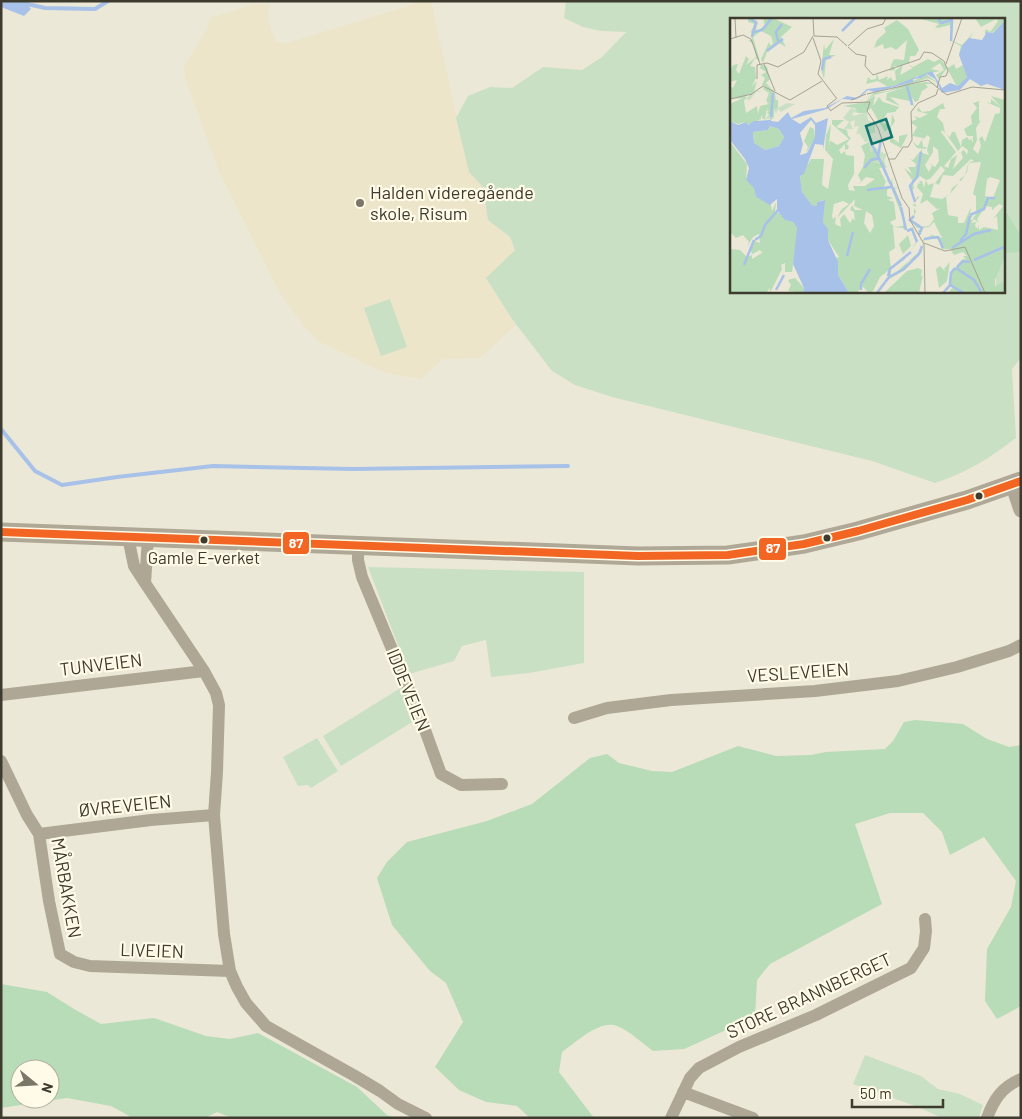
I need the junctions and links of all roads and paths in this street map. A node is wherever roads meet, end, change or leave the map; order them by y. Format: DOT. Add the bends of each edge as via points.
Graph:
graph roads {
  1 [pos="1016,482"];
  2 [pos="1021,510"];
  3 [pos="1,532"];
  4 [pos="128,537"];
  5 [pos="148,538"];
  6 [pos="358,546"];
  7 [pos="145,583"];
  8 [pos="1021,645"];
  9 [pos="204,671"];
  10 [pos="1,695"];
  11 [pos="574,718"];
  12 [pos="1,761"];
  13 [pos="502,784"];
  14 [pos="214,815"];
  15 [pos="39,834"];
  16 [pos="925,919"];
  17 [pos="74,962"];
  18 [pos="230,971"];
  19 [pos="1021,1080"];
  20 [pos="683,1092"];
  21 [pos="426,1118"];
  22 [pos="671,1118"];
  23 [pos="754,1118"];
  24 [pos="987,1118"];
  1 -- 2 [label="street"];
  1 -- 6 [label="main road" via="967,500 830,539 728,555 638,556"];
  3 -- 4 [label="main road"];
  4 -- 5 [label="main road"];
  4 -- 7 [label="street" via="134,566"];
  5 -- 6 [label="main road"];
  5 -- 7 [label="street"];
  6 -- 13 [label="street, IDDEVEIEN" via="362,577 441,774 461,785"];
  7 -- 9 [label="street"];
  8 -- 11 [label="street, VESLEVEIEN" via="958,667 898,681 815,691 671,700 607,708"];
  9 -- 10 [label="street, TUNVEIEN"];
  9 -- 14 [label="street" via="219,705"];
  12 -- 15 [label="street, MÅRBAKKEN"];
  14 -- 15 [label="street, ØVREVEIEN"];
  14 -- 18 [label="street"];
  15 -- 17 [label="street, MÅRBAKKEN" via="60,954"];
  16 -- 20 [label="street, STORE BRANNBERGET" via="924,948 911,968 816,1015 716,1058 690,1078"];
  17 -- 18 [label="street, LIVEIEN" via="90,966"];
  18 -- 21 [label="street" via="246,1003 266,1026"];
  19 -- 24 [label="street" via="1003,1089"];
  20 -- 22 [label="street, STORE BRANNBERGET"];
  20 -- 23 [label="street"];
}
